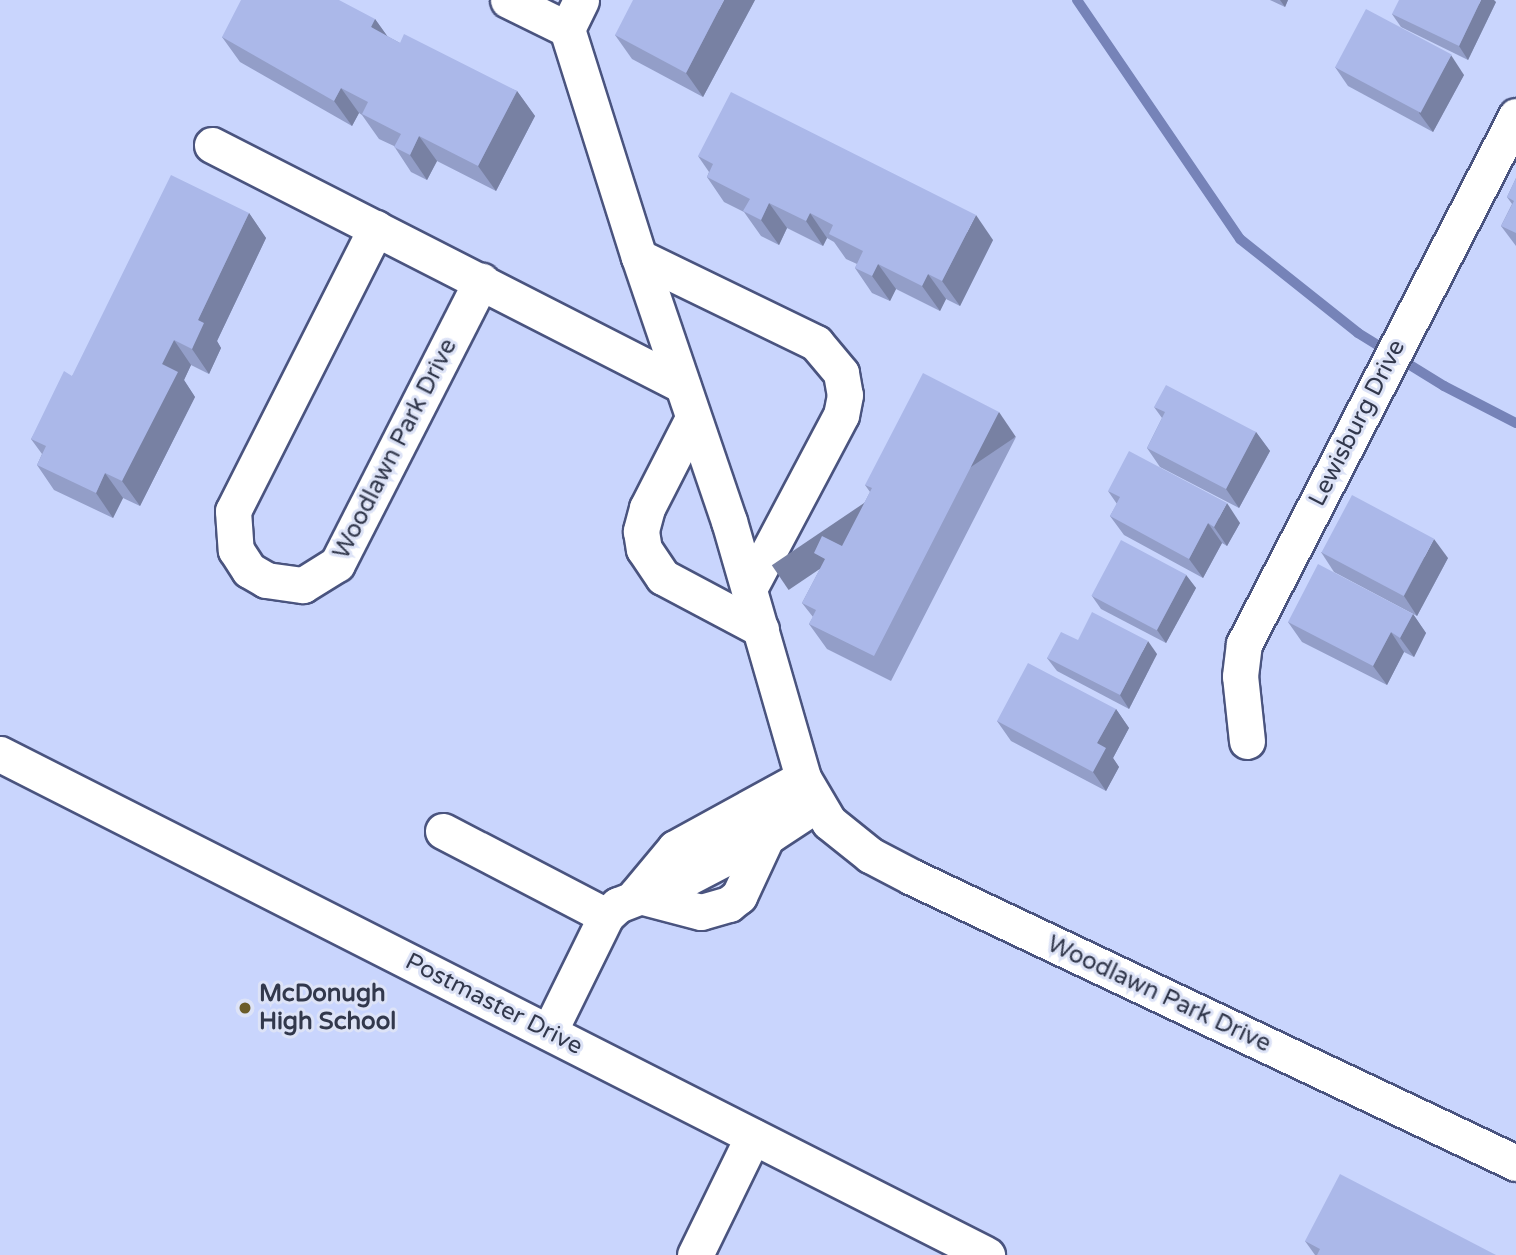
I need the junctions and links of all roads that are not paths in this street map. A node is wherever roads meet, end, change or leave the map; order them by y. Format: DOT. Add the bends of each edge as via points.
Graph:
graph roads {
  1 [pos="508,0"];
  2 [pos="574,14"];
  3 [pos="1516,116"];
  4 [pos="212,145"];
  5 [pos="376,229"];
  6 [pos="639,257"];
  7 [pos="481,281"];
  8 [pos="682,385"];
  9 [pos="692,418"];
  10 [pos="750,587"];
  11 [pos="761,629"];
  12 [pos="1247,741"];
  13 [pos="0,754"];
  14 [pos="810,791"];
  15 [pos="443,831"];
  16 [pos="636,895"];
  17 [pos="606,916"];
  18 [pos="549,1032"];
  19 [pos="753,1136"];
  20 [pos="1516,1163"];
  21 [pos="695,1255"];
  22 [pos="987,1255"];
  1 -- 2 [label="street, Woodlawn Park Drive"];
  2 -- 6 [label="street, Woodlawn Park Drive"];
  3 -- 12 [label="street, Lewisburg Drive" via="1244,644 1240,676"];
  4 -- 5 [label="street"];
  5 -- 7 [label="street"];
  5 -- 7 [label="street, Woodlawn Park Drive" via="233,511 236,550 249,570 265,580 303,585 337,564"];
  6 -- 8 [label="street, Woodlawn Park Drive"];
  6 -- 10 [label="street" via="816,343 841,373 845,396 841,415"];
  7 -- 8 [label="street"];
  8 -- 9 [label="street, Woodlawn Park Drive"];
  9 -- 10 [label="street, Woodlawn Park Drive"];
  9 -- 11 [label="street" via="647,508 641,531 644,549 663,577"];
  10 -- 11 [label="street, Woodlawn Park Drive"];
  11 -- 14 [label="street, Woodlawn Park Drive"];
  13 -- 18 [label="street, Postmaster Drive"];
  14 -- 16 [label="street" via="767,836 685,878"];
  14 -- 16 [label="street" via="676,848"];
  14 -- 20 [label="street, Woodlawn Park Drive" via="844,837 895,868"];
  15 -- 17 [label="street"];
  16 -- 17 [label="street"];
  17 -- 18 [label="street"];
  18 -- 19 [label="street, Postmaster Drive"];
  19 -- 21 [label="street"];
  19 -- 22 [label="street, Postmaster Drive"];
}
